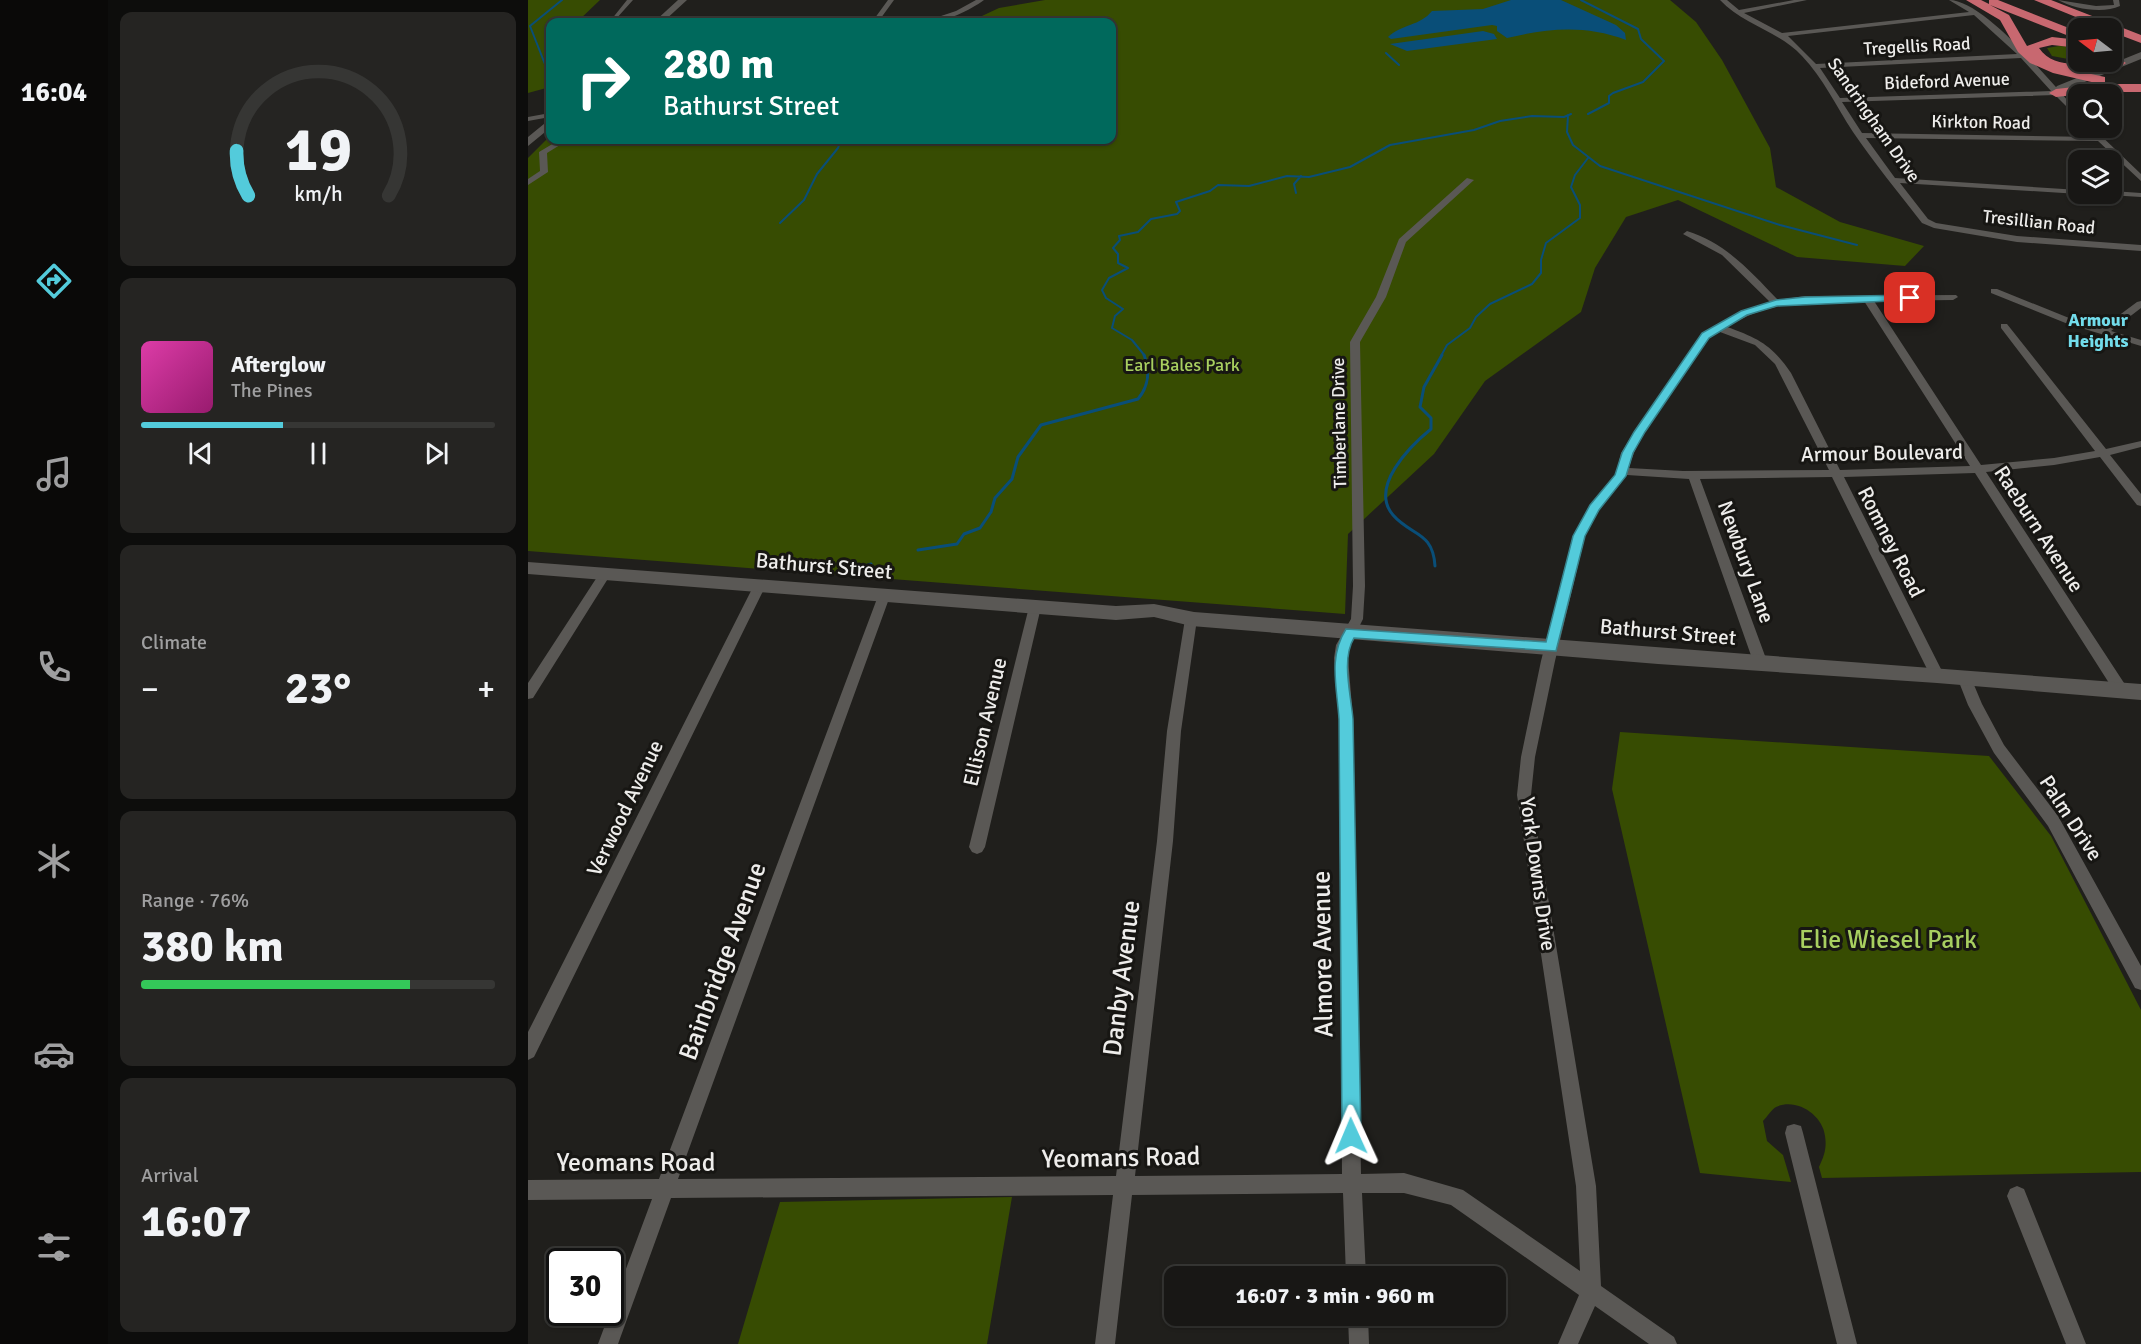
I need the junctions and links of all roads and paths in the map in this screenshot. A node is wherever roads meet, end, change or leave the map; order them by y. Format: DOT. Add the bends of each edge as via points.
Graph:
graph roads {
  1 [pos="630,0"];
  2 [pos="683,0"];
  3 [pos="891,0"];
  4 [pos="981,0"];
  5 [pos="1723,0"];
  6 [pos="1804,0"];
  7 [pos="1952,0"];
  8 [pos="1972,0"];
  9 [pos="1987,0"];
  10 [pos="2005,0"];
  11 [pos="2020,0"];
  12 [pos="2040,0"];
  13 [pos="2050,0"];
  14 [pos="2061,0"];
  15 [pos="2116,0"];
  16 [pos="1740,12"];
  17 [pos="1976,13"];
  18 [pos="614,18"];
  19 [pos="663,18"];
  20 [pos="878,18"];
  21 [pos="941,18"];
  22 [pos="2068,18"];
  23 [pos="2068,25"];
  24 [pos="2141,26"];
  25 [pos="2068,33"];
  26 [pos="1781,35"];
  27 [pos="2141,39"];
  28 [pos="2122,40"];
  29 [pos="2068,43"];
  30 [pos="2122,46"];
  31 [pos="2141,47"];
  32 [pos="2141,55"];
  33 [pos="2020,56"];
  34 [pos="2128,60"];
  35 [pos="1814,66"];
  36 [pos="2068,67"];
  37 [pos="2094,79"];
  38 [pos="2141,88"];
  39 [pos="2056,93"];
  40 [pos="1839,100"];
  41 [pos="2068,106"];
  42 [pos="546,116"];
  43 [pos="528,119"];
  44 [pos="546,126"];
  45 [pos="1862,136"];
  46 [pos="2101,139"];
  47 [pos="528,143"];
  48 [pos="555,144"];
  49 [pos="2141,179"];
  50 [pos="1470,180"];
  51 [pos="1894,180"];
  52 [pos="528,183"];
  53 [pos="2068,191"];
  54 [pos="2122,194"];
  55 [pos="2141,195"];
  56 [pos="1934,225"];
  57 [pos="1687,234"];
  58 [pos="2141,248"];
  59 [pos="1994,291"];
  60 [pos="1953,297"];
  61 [pos="1867,298"];
  62 [pos="1776,303"];
  63 [pos="2140,304"];
  64 [pos="2004,326"];
  65 [pos="1719,328"];
  66 [pos="2103,332"];
  67 [pos="2141,343"];
  68 [pos="2141,444"];
  69 [pos="2104,454"];
  70 [pos="1977,470"];
  71 [pos="1622,471"];
  72 [pos="1693,474"];
  73 [pos="1835,474"];
  74 [pos="2141,502"];
  75 [pos="528,568"];
  76 [pos="605,574"];
  77 [pos="760,585"];
  78 [pos="884,596"];
  79 [pos="1035,607"];
  80 [pos="1191,619"];
  81 [pos="1351,633"];
  82 [pos="1552,647"];
  83 [pos="1761,664"];
  84 [pos="1937,675"];
  85 [pos="1964,677"];
  86 [pos="2121,690"];
  87 [pos="2141,692"];
  88 [pos="528,694"];
  89 [pos="977,847"];
  90 [pos="2141,982"];
  91 [pos="528,1051"];
  92 [pos="1794,1133"];
  93 [pos="1352,1182"];
  94 [pos="1122,1183"];
  95 [pos="528,1190"];
  96 [pos="664,1190"];
  97 [pos="2017,1196"];
  98 [pos="1356,1266"];
  99 [pos="1591,1290"];
  100 [pos="1358,1326"];
  101 [pos="608,1344"];
  102 [pos="1105,1344"];
  103 [pos="1359,1344"];
  104 [pos="1568,1344"];
  105 [pos="1667,1344"];
  106 [pos="1847,1344"];
  107 [pos="2076,1344"];
  1 -- 18 [label="street"];
  2 -- 19 [label="main road"];
  3 -- 20 [label="street"];
  4 -- 21 [label="street"];
  5 -- 16 [label="street, Sandringham Drive"];
  6 -- 16 [label="street"];
  7 -- 17 [label="street"];
  8 -- 37 [label="highway" via="2005,18 2029,56 2058,70"];
  9 -- 25 [label="highway"];
  10 -- 23 [label="highway"];
  11 -- 22 [label="highway"];
  12 -- 27 [label="highway"];
  13 -- 24 [label="highway"];
  14 -- 15 [label="street" via="2111,8 2117,6"];
  16 -- 26 [label="street, Sandringham Drive"];
  17 -- 26 [label="street"];
  17 -- 33 [label="street"];
  26 -- 35 [label="street, Sandringham Drive"];
  28 -- 31 [label="highway"];
  29 -- 36 [label="highway" via="2045,42 2033,46 2033,51 2044,60"];
  30 -- 32 [label="highway"];
  32 -- 34 [label="main road"];
  33 -- 35 [label="street, Tregellis Road"];
  33 -- 39 [label="street"];
  34 -- 37 [label="main road"];
  35 -- 40 [label="street, Sandringham Drive"];
  37 -- 39 [label="main road"];
  38 -- 39 [label="highway"];
  39 -- 40 [label="street, Bideford Avenue"];
  39 -- 41 [label="street"];
  40 -- 45 [label="street, Sandringham Drive"];
  42 -- 43 [label="street"];
  44 -- 47 [label="main road"];
  45 -- 46 [label="street, Kirkton Road"];
  45 -- 51 [label="street, Sandringham Drive"];
  46 -- 49 [label="street"];
  48 -- 52 [label="street" via="546,148 542,156 544,172"];
  50 -- 81 [label="street, Timberlane Drive" via="1402,241 1381,297 1355,342 1359,586 1357,619"];
  51 -- 53 [label="street"];
  51 -- 56 [label="street, Sandringham Drive" via="1924,221"];
  54 -- 55 [label="street"];
  56 -- 58 [label="street, Tresillian Road" via="2017,239"];
  57 -- 62 [label="street" via="1726,252"];
  59 -- 66 [label="street"];
  60 -- 61 [label="street, York Downs Drive"];
  61 -- 62 [label="street, York Downs Drive"];
  61 -- 70 [label="street, Raeburn Avenue"];
  62 -- 65 [label="street, York Downs Drive" via="1744,313"];
  63 -- 66 [label="street"];
  64 -- 69 [label="street"];
  65 -- 71 [label="street, York Downs Drive" via="1706,336 1639,432"];
  65 -- 73 [label="street, Romney Road" via="1753,339 1772,351"];
  66 -- 67 [label="street"];
  68 -- 69 [label="street, Armour Boulevard"];
  69 -- 70 [label="street, Armour Boulevard"];
  69 -- 74 [label="street"];
  70 -- 73 [label="street, Armour Boulevard"];
  70 -- 86 [label="street, Raeburn Avenue"];
  71 -- 72 [label="street, Armour Boulevard"];
  71 -- 82 [label="street, York Downs Drive" via="1579,536"];
  72 -- 73 [label="street, Armour Boulevard"];
  72 -- 83 [label="street, Newbury Lane"];
  73 -- 84 [label="street, Romney Road"];
  75 -- 76 [label="main road, Bathurst Street"];
  76 -- 77 [label="main road, Bathurst Street"];
  76 -- 88 [label="street"];
  77 -- 78 [label="main road, Bathurst Street"];
  77 -- 91 [label="street, Verwood Avenue"];
  78 -- 79 [label="main road, Bathurst Street"];
  78 -- 96 [label="street, Bainbridge Avenue"];
  79 -- 80 [label="main road, Bathurst Street" via="1116,613 1120,618 1182,624"];
  79 -- 89 [label="street, Ellison Avenue"];
  80 -- 81 [label="main road, Bathurst Street"];
  80 -- 94 [label="street, Danby Avenue" via="1174,731 1165,841"];
  81 -- 82 [label="main road, Bathurst Street"];
  81 -- 93 [label="street, Almore Avenue" via="1341,658 1346,719"];
  82 -- 83 [label="main road, Bathurst Street"];
  82 -- 99 [label="street, York Downs Drive" via="1528,757 1524,795 1586,1186"];
  83 -- 84 [label="main road, Bathurst Street"];
  84 -- 85 [label="main road, Bathurst Street"];
  85 -- 86 [label="main road, Bathurst Street"];
  85 -- 90 [label="street, Palm Drive" via="1999,749 2053,821"];
  86 -- 87 [label="main road, Bathurst Street"];
  92 -- 106 [label="street"];
  93 -- 94 [label="street, Yeomans Road"];
  93 -- 98 [label="street, Almore Avenue"];
  93 -- 99 [label="street, Yeomans Road" via="1404,1182 1456,1197"];
  94 -- 96 [label="street, Yeomans Road"];
  94 -- 102 [label="street, Danby Avenue"];
  95 -- 96 [label="street, Yeomans Road"];
  96 -- 101 [label="street, Bainbridge Avenue"];
  97 -- 107 [label="street"];
  99 -- 104 [label="street, York Downs Drive"];
  99 -- 105 [label="street, Yeomans Road"];
  100 -- 103 [label="street"];
}
